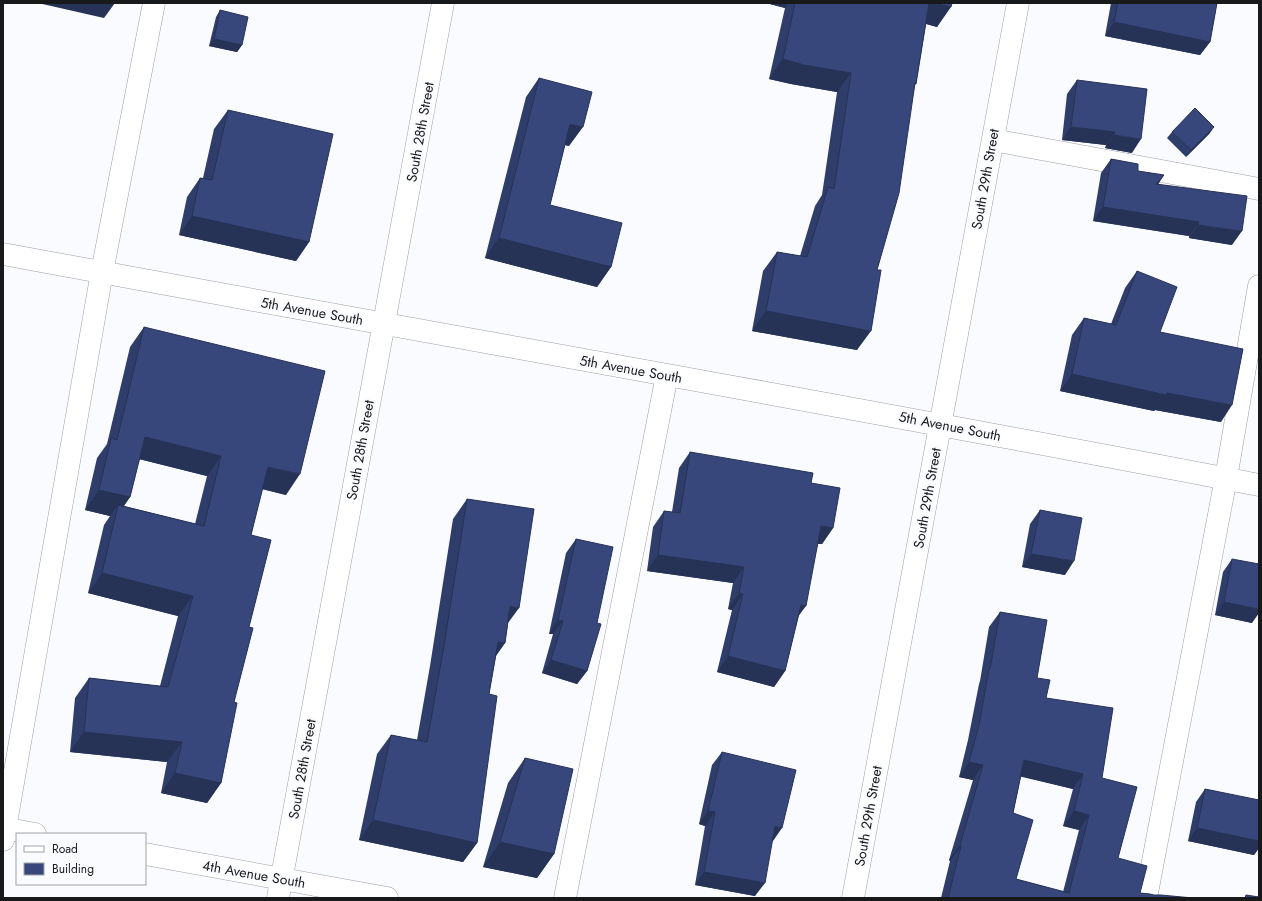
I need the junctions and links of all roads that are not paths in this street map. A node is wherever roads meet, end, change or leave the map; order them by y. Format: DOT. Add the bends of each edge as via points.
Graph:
graph roads {
  1 [pos="154,3"];
  2 [pos="443,3"];
  3 [pos="1018,3"];
  4 [pos="993,140"];
  5 [pos="1259,189"];
  6 [pos="3,254"];
  7 [pos="102,272"];
  8 [pos="1259,286"];
  9 [pos="384,324"];
  10 [pos="667,375"];
  11 [pos="941,424"];
  12 [pos="1226,478"];
  13 [pos="1259,485"];
  14 [pos="4,832"];
  15 [pos="20,833"];
  16 [pos="146,854"];
  17 [pos="280,889"];
  18 [pos="388,898"];
  19 [pos="565,898"];
  20 [pos="853,898"];
  21 [pos="1146,898"];
  1 -- 7 [label="street"];
  2 -- 9 [label="street, South 28th Street"];
  3 -- 4 [label="street, South 29th Street"];
  4 -- 5 [label="street"];
  4 -- 11 [label="street, South 29th Street"];
  6 -- 7 [label="street, 5th Avenue South"];
  7 -- 9 [label="street, 5th Avenue South"];
  7 -- 14 [label="street"];
  8 -- 12 [label="street"];
  9 -- 10 [label="street, 5th Avenue South"];
  9 -- 17 [label="street, South 28th Street"];
  10 -- 11 [label="street, 5th Avenue South"];
  10 -- 19 [label="street"];
  11 -- 12 [label="street, 5th Avenue South"];
  11 -- 20 [label="street, South 29th Street"];
  12 -- 13 [label="street, 5th Avenue South"];
  12 -- 21 [label="street"];
  14 -- 15 [label="street"];
  16 -- 17 [label="street, 4th Avenue South"];
  17 -- 18 [label="street, 4th Avenue South"];
}
